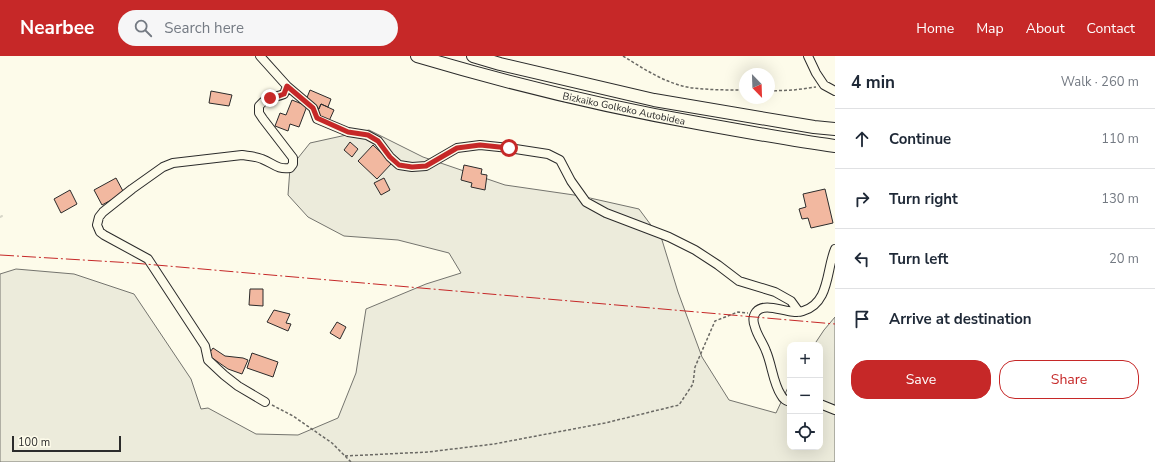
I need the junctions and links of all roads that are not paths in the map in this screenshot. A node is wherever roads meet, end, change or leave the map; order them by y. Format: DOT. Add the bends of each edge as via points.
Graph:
graph roads {
  1 [pos="260,56"];
  2 [pos="417,56"];
  3 [pos="473,56"];
  4 [pos="808,56"];
  5 [pos="287,86"];
  6 [pos="835,91"];
  7 [pos="835,129"];
  8 [pos="835,146"];
  9 [pos="835,249"];
  10 [pos="799,312"];
  11 [pos="787,401"];
  12 [pos="265,402"];
  13 [pos="823,405"];
  14 [pos="835,410"];
  1 -- 5 [label="street"];
  2 -- 8 [label="highway, Bizkaiko Golkoko Autobidea" via="564,96 766,136"];
  3 -- 7 [label="highway, Bizkaiko Golkoko Autobidea" via="654,100"];
  4 -- 6 [label="street" via="824,85"];
  5 -- 10 [label="street" via="313,108 317,118 348,132 368,135 378,141 399,165 426,166 457,148 480,145 548,154 560,160 570,181 586,202 606,213 670,237 695,250 739,280 775,292 791,301"];
  5 -- 12 [label="street" via="284,94 264,100 259,106 263,119 293,158 290,168 283,169 261,159 242,155 173,163 163,167 103,212 97,225 104,234 148,259 205,346 208,360 238,386"];
  9 -- 10 [label="street" via="823,293 810,308"];
  10 -- 11 [label="street" via="766,307 759,309 753,318 767,352 777,389 781,397"];
  13 -- 14 [label="street"];
}
